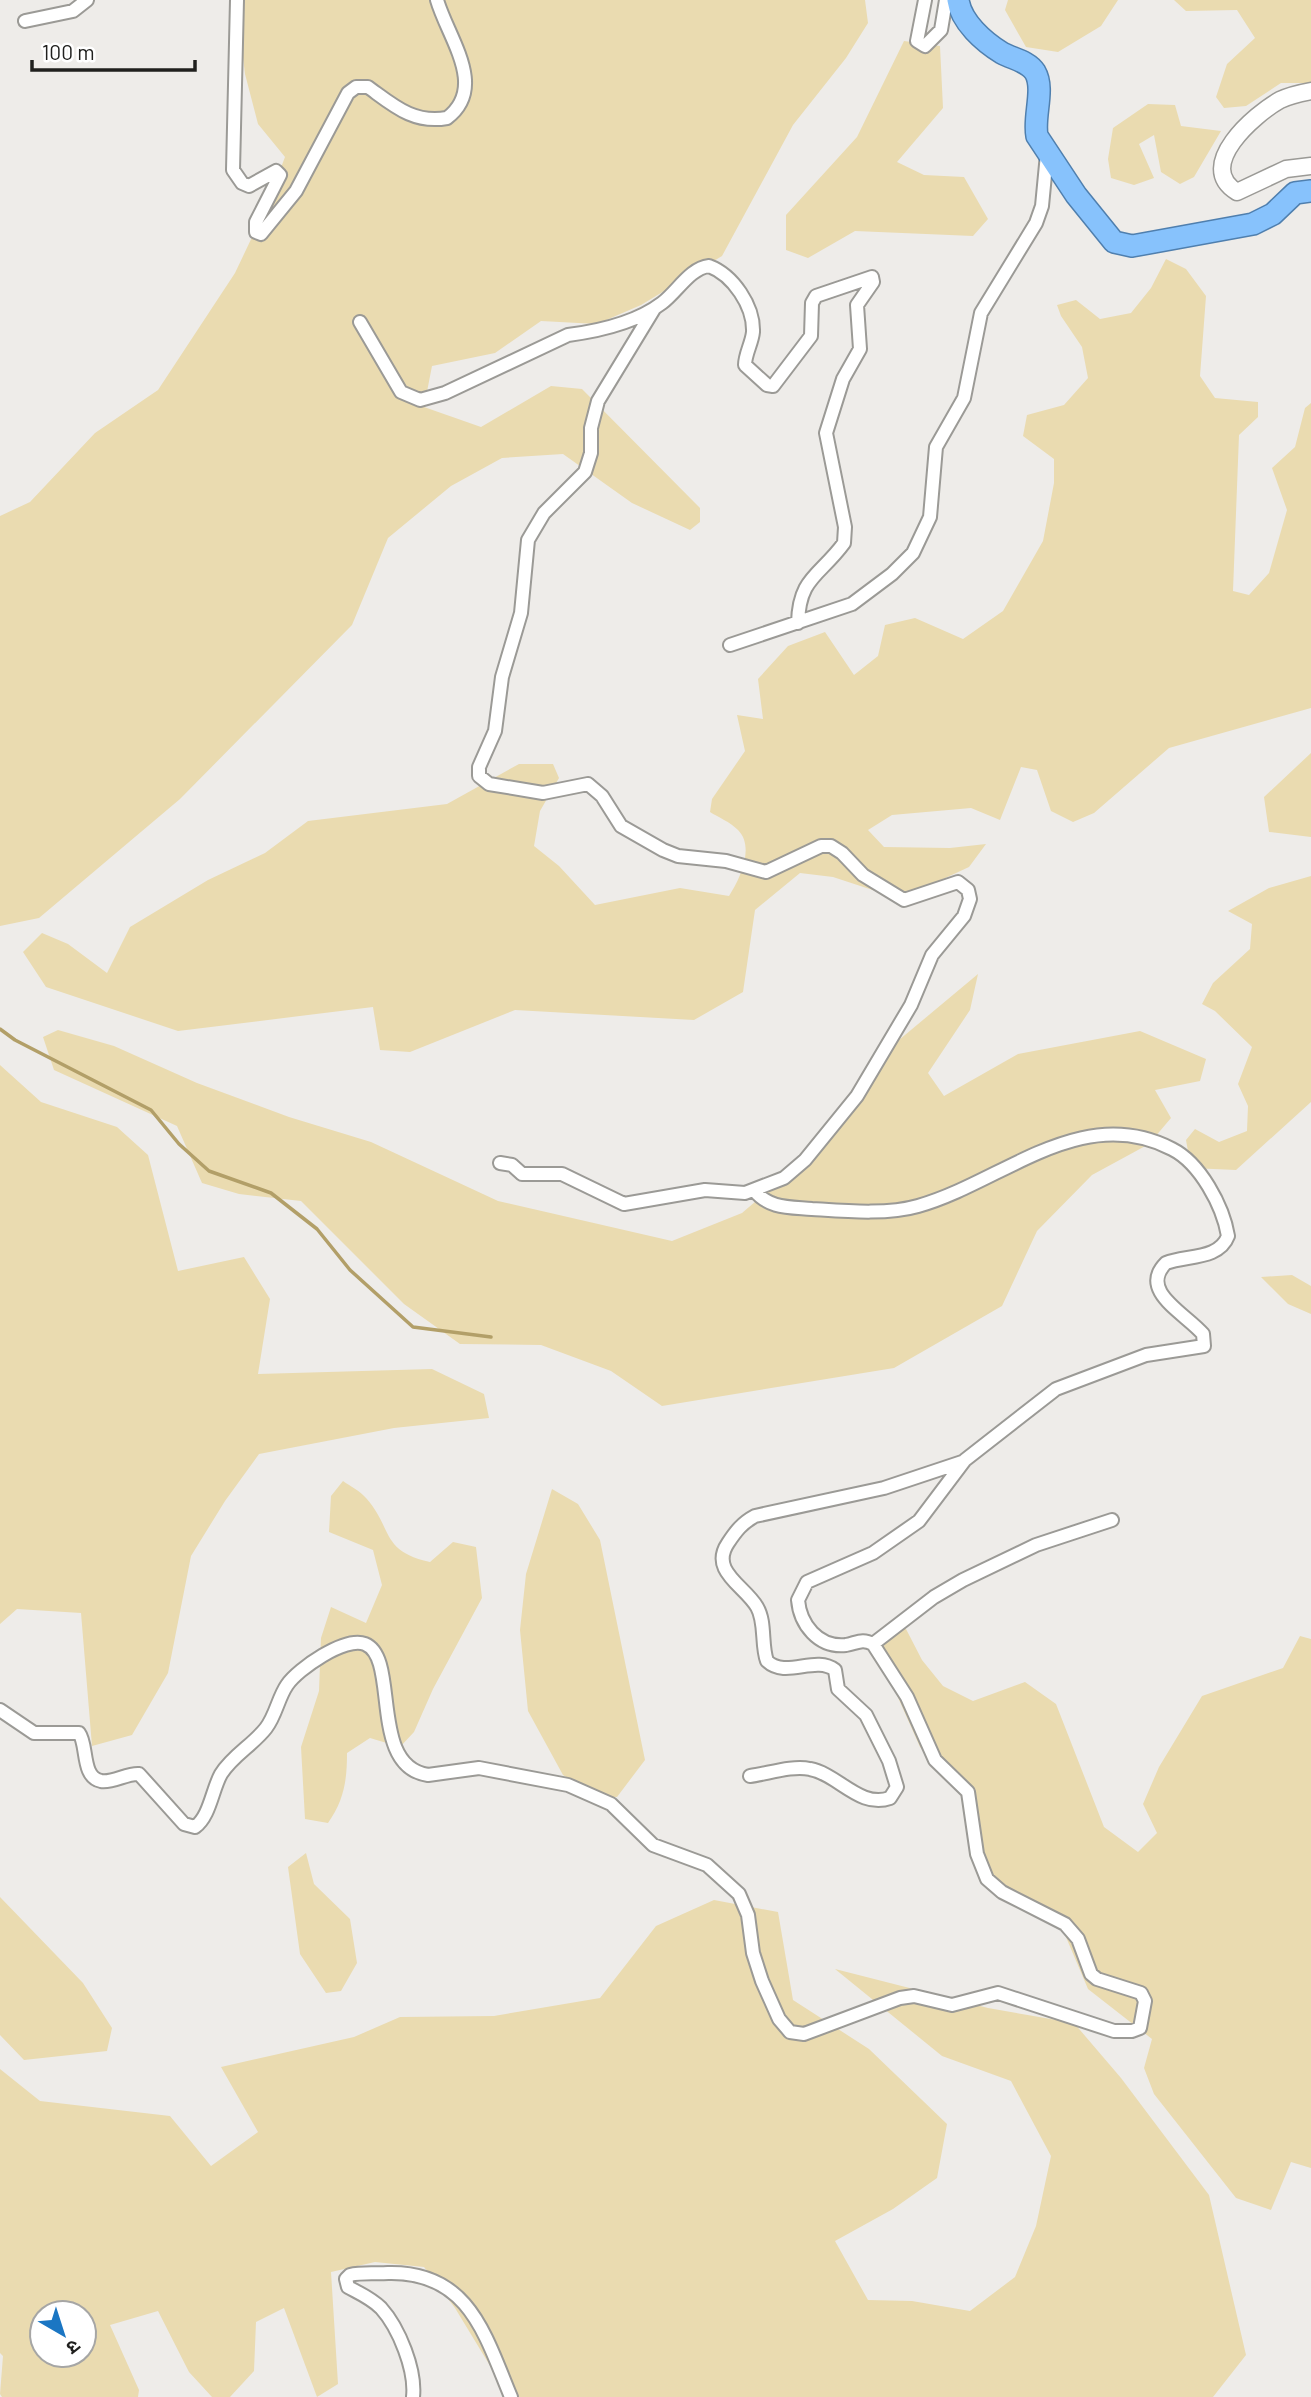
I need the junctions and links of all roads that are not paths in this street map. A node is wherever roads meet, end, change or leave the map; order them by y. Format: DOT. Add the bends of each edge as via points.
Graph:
graph roads {
  1 [pos="87,0"];
  2 [pos="237,0"];
  3 [pos="437,0"];
  4 [pos="925,0"];
  5 [pos="946,0"];
  6 [pos="958,0"];
  7 [pos="25,21"];
  8 [pos="1311,91"];
  9 [pos="1047,154"];
  10 [pos="1311,166"];
  11 [pos="1311,191"];
  12 [pos="654,309"];
  13 [pos="359,322"];
  14 [pos="798,624"];
  15 [pos="730,645"];
  16 [pos="500,1163"];
  17 [pos="754,1190"];
  18 [pos="965,1460"];
  19 [pos="1112,1520"];
  20 [pos="873,1644"];
  21 [pos="0,1710"];
  22 [pos="750,1776"];
  23 [pos="414,2397"];
  24 [pos="512,2397"];
  1 -- 7 [label="street" via="71,12"];
  2 -- 3 [label="street" via="233,170 249,186 276,171 280,175 256,222 256,232 261,234 296,191 348,93 356,87 368,87 417,117 447,118 460,105 467,87 465,69"];
  4 -- 5 [label="street" via="917,41 925,46 941,30"];
  6 -- 9 [label="highway" via="965,19 988,43 1034,72 1038,81 1035,125"];
  8 -- 10 [label="street" via="1279,100 1245,125 1227,149 1223,166 1227,184 1237,192 1286,169"];
  9 -- 11 [label="highway" via="1122,247 1253,224 1273,214 1296,193"];
  9 -- 14 [label="street" via="1036,223 981,313 964,398 936,447 930,517 921,540 903,564 866,596"];
  12 -- 13 [label="street" via="590,333 568,335 445,393 420,400 401,391"];
  12 -- 14 [label="street" via="700,268 719,270 740,292 751,320 753,335 745,365 767,386 773,386 811,336 816,296 874,278 857,305 860,349 843,379 826,433 845,527 844,543 806,584"];
  12 -- 17 [label="street" via="598,401 585,472 544,513 528,540 521,613 502,677 495,731 479,776 489,784 543,793 588,785 602,796 621,827 678,856 726,861 766,872 821,846 831,846 863,875 904,900 958,882 971,899 964,916 932,955 911,1005 846,1111 793,1171"];
  14 -- 15 [label="street"];
  16 -- 17 [label="street" via="512,1165 522,1174 562,1174 624,1205 705,1190"];
  17 -- 18 [label="street" via="773,1206 827,1210 915,1207 959,1191 1041,1150 1111,1133 1160,1143 1199,1170 1227,1230 1226,1241 1214,1251 1166,1263 1155,1283 1161,1295 1203,1334 1203,1346 1156,1352 1070,1381"];
  18 -- 20 [label="street" via="919,1521 873,1553 815,1577 801,1588 802,1617 814,1635 840,1645 865,1640"];
  18 -- 22 [label="street" via="884,1488 755,1516 731,1538 722,1553 722,1564 757,1608 767,1661 780,1668 824,1665 835,1670 838,1689 871,1724 897,1787 890,1798 878,1801 810,1769"];
  19 -- 20 [label="street" via="1044,1541 963,1580"];
  20 -- 21 [label="street" via="907,1697 935,1760 968,1792 977,1854 986,1879 1065,1924 1078,1939 1097,1979 1137,1990 1145,2001 1143,2022 1136,2030 1122,2032 998,1993 952,2005 900,1997 808,2033 790,2032 775,2011 756,1964 746,1909 721,1875 653,1845 611,1804 568,1785 479,1768 419,1773 391,1738 379,1658 358,1642 339,1647 291,1680 268,1726 224,1770 195,1826 184,1824 143,1775 105,1782 94,1778 79,1733 34,1733"];
  23 -- 24 [label="street" via="412,2376 394,2326 376,2304 348,2287 350,2275 411,2274 449,2287 492,2348"];
}
